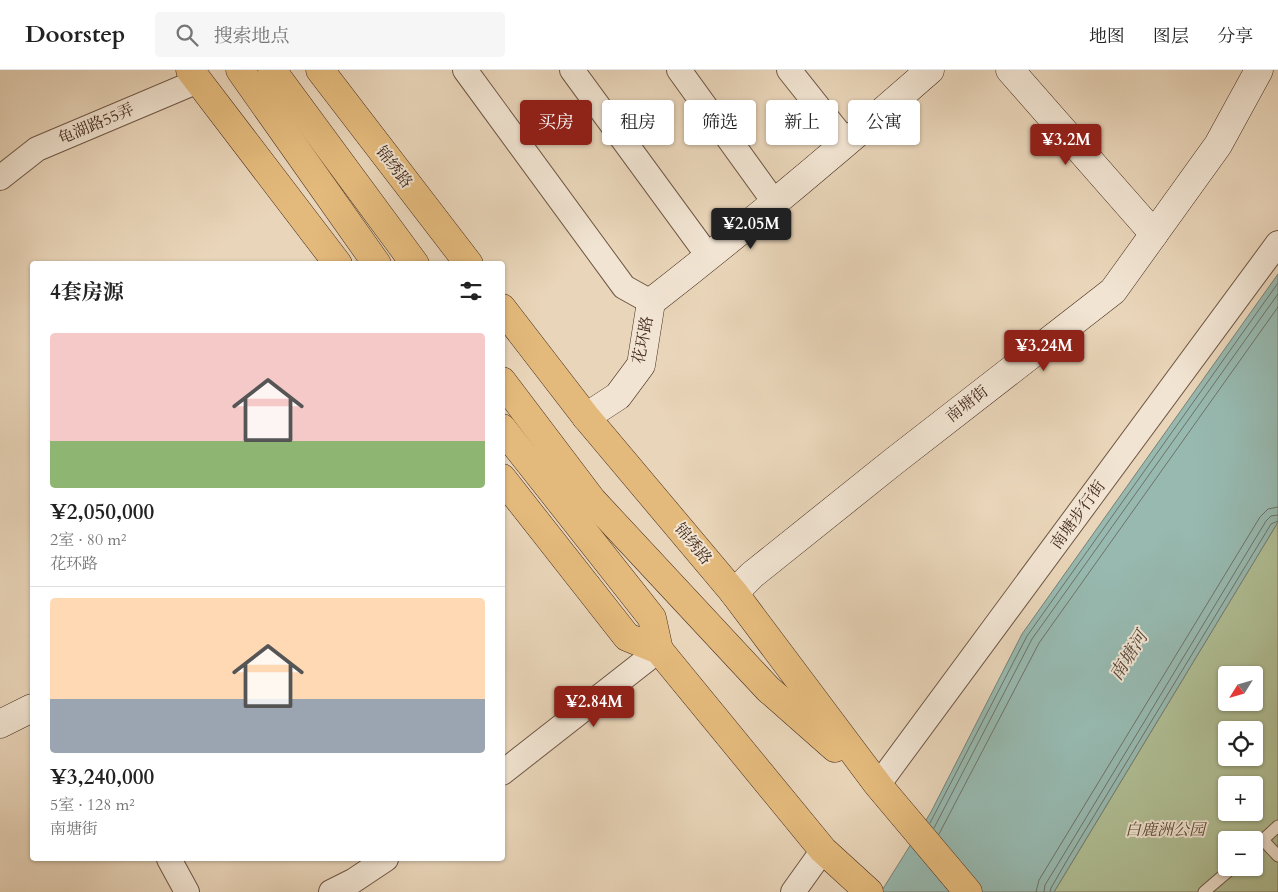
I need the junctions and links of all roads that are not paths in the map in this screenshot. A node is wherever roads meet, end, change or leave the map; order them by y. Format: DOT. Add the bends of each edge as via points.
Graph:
graph roads {
  1 [pos="240,70"];
  2 [pos="272,70"];
  3 [pos="320,70"];
  4 [pos="465,70"];
  5 [pos="572,70"];
  6 [pos="679,70"];
  7 [pos="789,70"];
  8 [pos="930,70"];
  9 [pos="1010,70"];
  10 [pos="1259,70"];
  11 [pos="194,75"];
  12 [pos="847,143"];
  13 [pos="0,178"];
  14 [pos="775,203"];
  15 [pos="1154,234"];
  16 [pos="1278,243"];
  17 [pos="709,257"];
  18 [pos="336,261"];
  19 [pos="375,261"];
  20 [pos="413,261"];
  21 [pos="467,261"];
  22 [pos="650,302"];
  23 [pos="505,312"];
  24 [pos="505,385"];
  25 [pos="586,417"];
  26 [pos="505,432"];
  27 [pos="505,482"];
  28 [pos="734,592"];
  29 [pos="659,650"];
  30 [pos="30,709"];
  31 [pos="0,724"];
  32 [pos="505,771"];
  33 [pos="878,785"];
  34 [pos="1278,826"];
  35 [pos="1263,840"];
  36 [pos="1263,847"];
  37 [pos="823,850"];
  38 [pos="1278,856"];
  39 [pos="169,861"];
  40 [pos="383,861"];
  41 [pos="1223,876"];
  42 [pos="867,890"];
  43 [pos="187,892"];
  44 [pos="331,892"];
  45 [pos="793,892"];
  46 [pos="968,892"];
  47 [pos="1204,892"];
  1 -- 19 [label="main road"];
  2 -- 20 [label="main road"];
  3 -- 21 [label="main road, 锦绣路"];
  4 -- 22 [label="street" via="624,287"];
  5 -- 17 [label="street"];
  6 -- 14 [label="street"];
  7 -- 12 [label="street"];
  8 -- 12 [label="street, 花环路"];
  9 -- 15 [label="street"];
  10 -- 15 [label="street, 南塘街" via="1218,145"];
  11 -- 13 [label="street, 龟湖路55弄" via="37,149"];
  11 -- 18 [label="main road"];
  12 -- 14 [label="street, 花环路"];
  14 -- 17 [label="street, 花环路"];
  15 -- 28 [label="street, 南塘街" via="1113,291 893,462"];
  16 -- 33 [label="street, 南塘步行街"];
  17 -- 22 [label="street, 花环路"];
  22 -- 25 [label="street, 花环路" via="642,365 618,396"];
  23 -- 25 [label="main road, 锦绣路"];
  24 -- 33 [label="main road, 锦绣路" via="592,500 768,689"];
  25 -- 28 [label="main road, 锦绣路"];
  26 -- 29 [label="main road" via="652,618"];
  27 -- 29 [label="main road" via="627,637"];
  28 -- 33 [label="main road, 锦绣路"];
  29 -- 32 [label="street"];
  29 -- 37 [label="main road"];
  30 -- 31 [label="street"];
  33 -- 46 [label="main road, 锦绣路"];
  34 -- 35 [label="lane"];
  36 -- 38 [label="lane"];
  37 -- 42 [label="main road"];
  37 -- 45 [label="street"];
  39 -- 43 [label="street"];
  40 -- 44 [label="street"];
  41 -- 47 [label="lane"];
}
